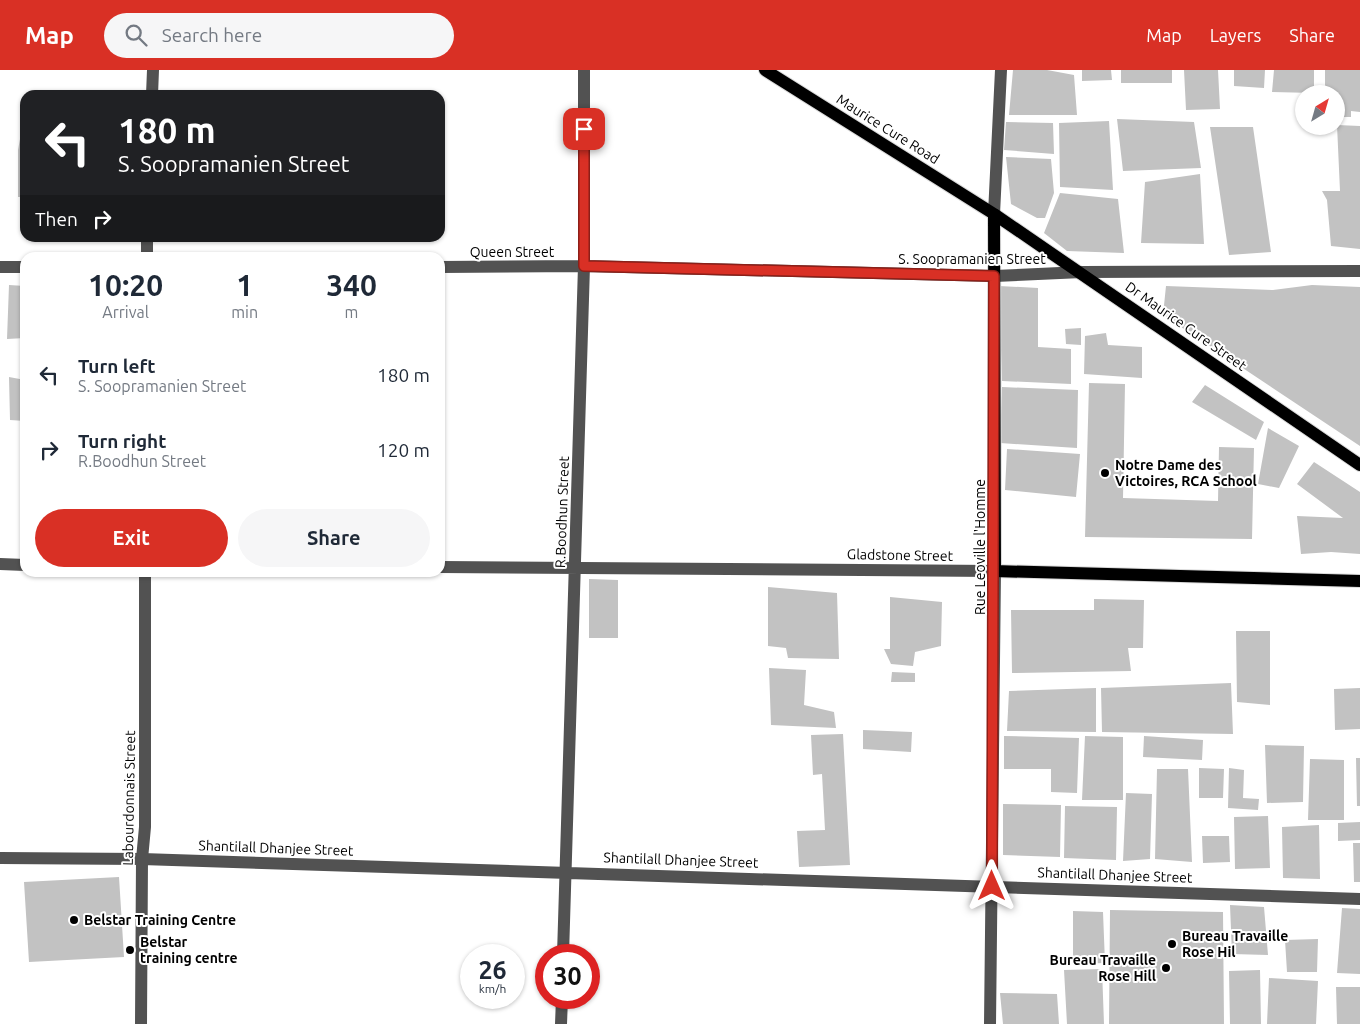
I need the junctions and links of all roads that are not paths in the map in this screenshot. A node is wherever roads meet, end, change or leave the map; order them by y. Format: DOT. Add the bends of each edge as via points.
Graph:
graph roads {
  1 [pos="153,70"];
  2 [pos="584,70"];
  3 [pos="765,70"];
  4 [pos="1001,70"];
  5 [pos="152,90"];
  6 [pos="994,214"];
  7 [pos="584,266"];
  8 [pos="0,267"];
  9 [pos="445,267"];
  10 [pos="20,268"];
  11 [pos="1360,271"];
  12 [pos="1082,272"];
  13 [pos="994,276"];
  14 [pos="1360,465"];
  15 [pos="0,564"];
  16 [pos="20,565"];
  17 [pos="575,566"];
  18 [pos="445,567"];
  19 [pos="995,571"];
  20 [pos="145,577"];
  21 [pos="1360,581"];
  22 [pos="0,858"];
  23 [pos="142,859"];
  24 [pos="565,872"];
  25 [pos="992,886"];
  26 [pos="1360,899"];
  27 [pos="563,944"];
  28 [pos="562,1009"];
  29 [pos="141,1024"];
  30 [pos="561,1024"];
  31 [pos="990,1024"];
  1 -- 5 [label="street"];
  2 -- 7 [label="street, R.Boodhun Street"];
  3 -- 6 [label="main road, Maurice Cure Road"];
  4 -- 6 [label="street, Rue Leoville l'Homme"];
  6 -- 12 [label="main road, Dr Maurice Cure Street"];
  6 -- 13 [label="main road, Rue Leoville l'Homme"];
  7 -- 9 [label="street, Queen Street"];
  7 -- 13 [label="street, S. Soopramanien Street"];
  7 -- 17 [label="street, R.Boodhun Street"];
  8 -- 10 [label="street"];
  11 -- 12 [label="street, S. Soopramanien Street"];
  12 -- 13 [label="street, S. Soopramanien Street"];
  12 -- 14 [label="main road, Dr Maurice Cure Street"];
  13 -- 19 [label="main road, Rue Leoville l'Homme"];
  15 -- 16 [label="street"];
  17 -- 18 [label="street, Gladstone Street"];
  17 -- 19 [label="street, Gladstone Street"];
  17 -- 24 [label="street, R.Boodhun Street"];
  19 -- 21 [label="main road, Gladstone Street"];
  19 -- 25 [label="street, Rue Leoville l'Homme"];
  20 -- 23 [label="street, Labourdonnais Street" via="145,827"];
  22 -- 23 [label="street, Shantilall Dhanjee Street"];
  23 -- 24 [label="street, Shantilall Dhanjee Street"];
  23 -- 29 [label="street, Labourdonnais Street"];
  24 -- 25 [label="street, Shantilall Dhanjee Street"];
  24 -- 27 [label="street, R.Boodhun Street"];
  25 -- 26 [label="street, Shantilall Dhanjee Street"];
  25 -- 31 [label="street, Rue Leoville l'Homme"];
  28 -- 30 [label="street"];
}
